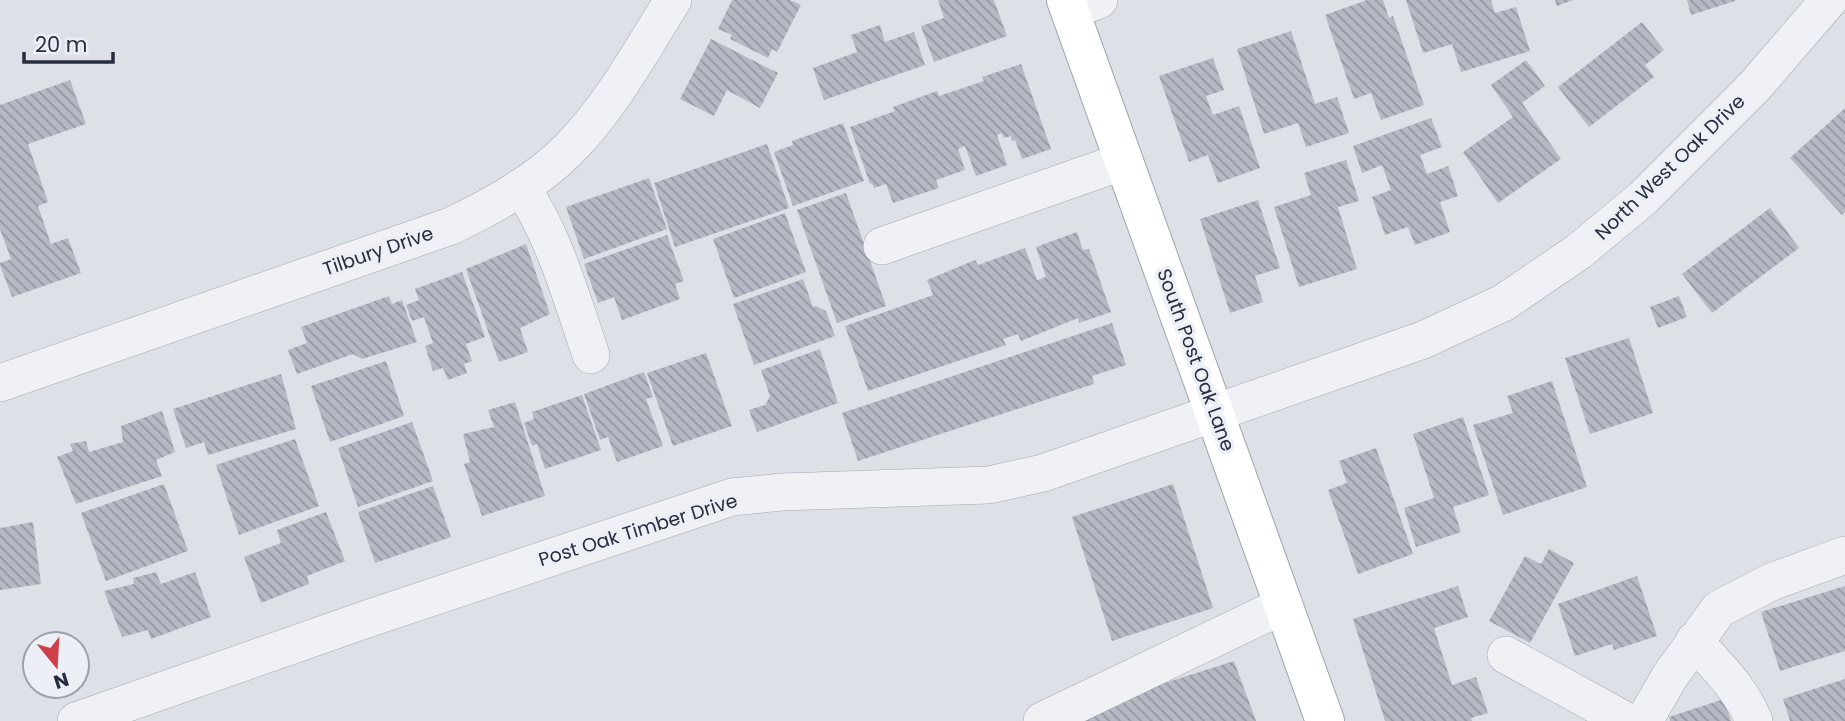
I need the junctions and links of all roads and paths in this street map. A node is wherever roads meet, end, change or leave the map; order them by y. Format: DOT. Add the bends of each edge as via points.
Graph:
graph roads {
  1 [pos="673,0"];
  2 [pos="1829,0"];
  3 [pos="1078,3"];
  4 [pos="1124,161"];
  5 [pos="521,187"];
  6 [pos="882,246"];
  7 [pos="591,355"];
  8 [pos="0,383"];
  9 [pos="1214,412"];
  10 [pos="1845,555"];
  11 [pos="1284,605"];
  12 [pos="1694,641"];
  13 [pos="1506,655"];
  14 [pos="76,721"];
  15 [pos="1042,721"];
  16 [pos="1325,721"];
  17 [pos="1626,721"];
  18 [pos="1644,721"];
  19 [pos="1754,721"];
  1 -- 5 [label="street, Tilbury Drive" via="598,114 567,151"];
  2 -- 9 [label="street, North West Oak Drive" via="1754,87 1643,198 1538,282 1423,340"];
  3 -- 4 [label="main road, South Post Oak Lane"];
  4 -- 6 [label="street"];
  4 -- 9 [label="main road, South Post Oak Lane"];
  5 -- 7 [label="street" via="548,234"];
  5 -- 8 [label="street, Tilbury Drive" via="451,226"];
  9 -- 11 [label="main road, South Post Oak Lane"];
  9 -- 14 [label="street, Post Oak Timber Drive" via="1043,473 989,485 732,497"];
  10 -- 12 [label="street" via="1771,582 1719,609"];
  11 -- 15 [label="street"];
  11 -- 16 [label="main road, South Post Oak Lane"];
  12 -- 18 [label="street"];
  12 -- 19 [label="street" via="1729,678"];
  13 -- 17 [label="street"];
}
